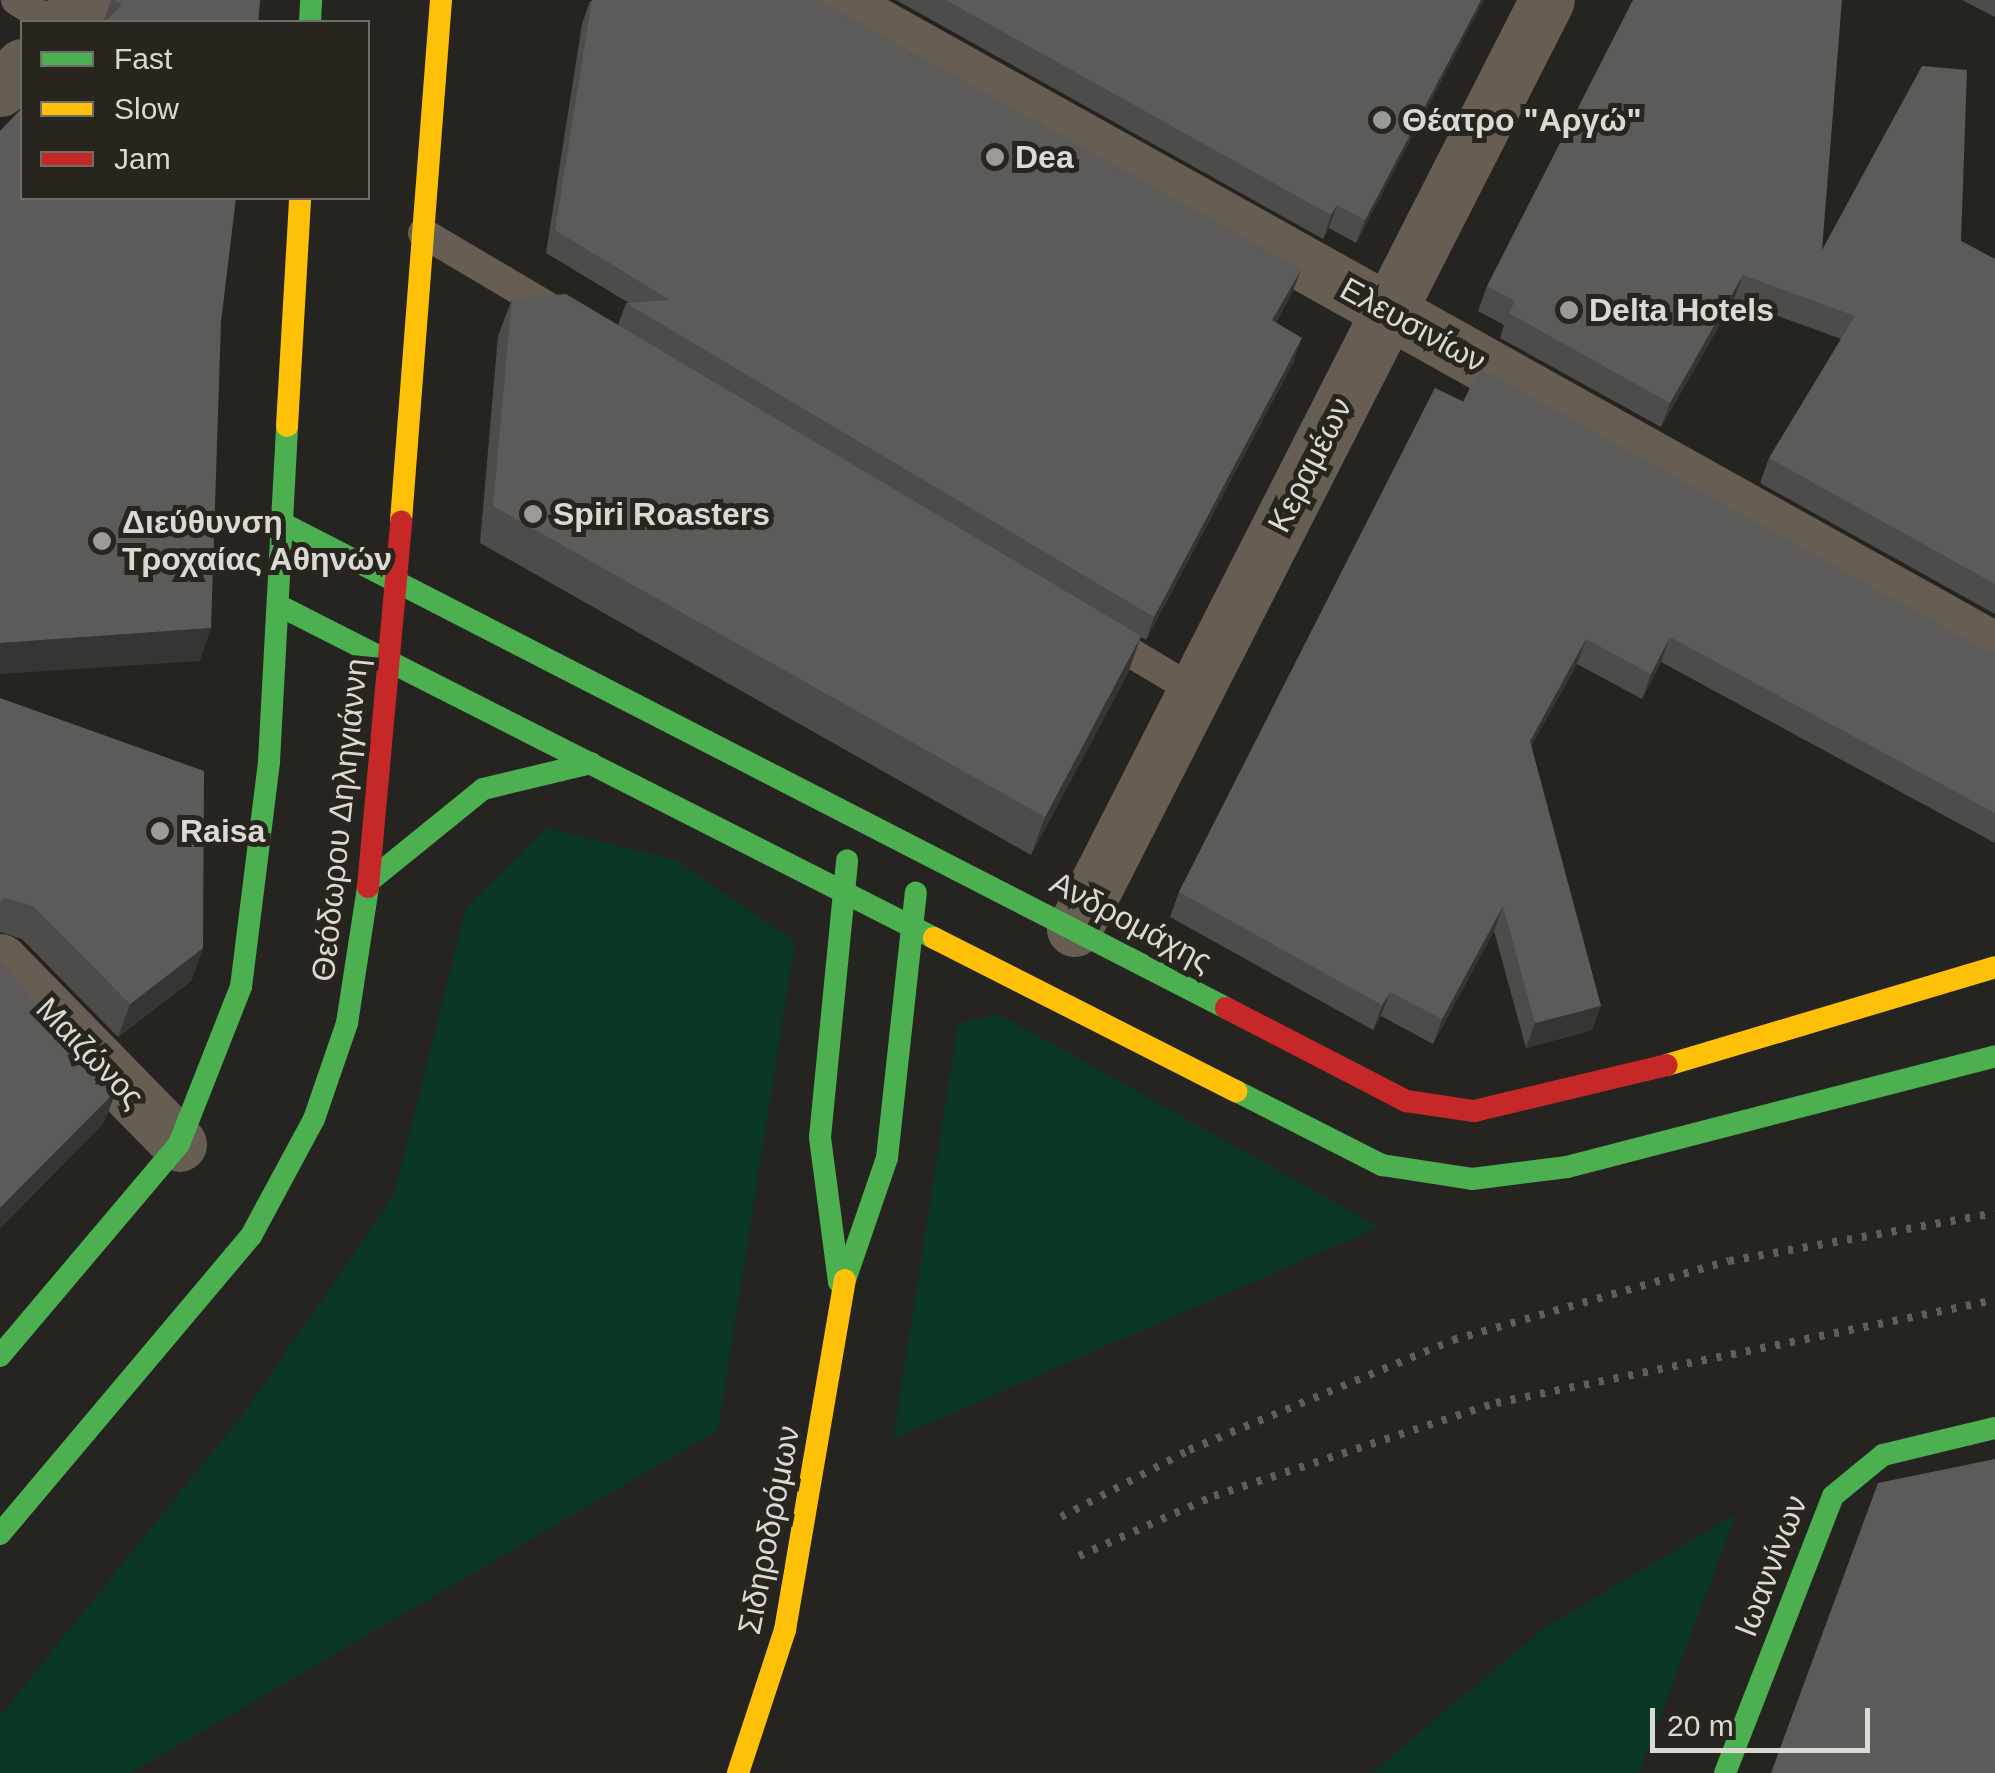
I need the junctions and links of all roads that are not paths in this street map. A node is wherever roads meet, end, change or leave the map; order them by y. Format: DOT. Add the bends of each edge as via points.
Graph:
graph roads {
  1 [pos="16,0"];
  2 [pos="86,0"];
  3 [pos="441,0"];
  4 [pos="832,0"];
  5 [pos="1547,0"];
  6 [pos="48,20"];
  7 [pos="66,20"];
  8 [pos="20,68"];
  9 [pos="0,89"];
  10 [pos="300,200"];
  11 [pos="423,233"];
  12 [pos="1388,311"];
  13 [pos="594,335"];
  14 [pos="282,523"];
  15 [pos="398,582"];
  16 [pos="278,605"];
  17 [pos="1075,620"];
  18 [pos="1995,650"];
  19 [pos="391,662"];
  20 [pos="1195,691"];
  21 [pos="591,763"];
  22 [pos="852,812"];
  23 [pos="921,848"];
  24 [pos="372,880"];
  25 [pos="844,890"];
  26 [pos="912,926"];
  27 [pos="1074,929"];
  28 [pos="0,961"];
  29 [pos="1995,967"];
  30 [pos="1995,1056"];
  31 [pos="179,1144"];
  32 [pos="840,1294"];
  33 [pos="0,1356"];
  34 [pos="1995,1428"];
  35 [pos="0,1534"];
  36 [pos="738,1773"];
  37 [pos="1726,1773"];
  1 -- 6 [label="lane"];
  2 -- 7 [label="street"];
  3 -- 11 [label="main road, Θεόδωρου Δηληγιάννη"];
  4 -- 12 [label="street, Ελευσινίων"];
  5 -- 12 [label="street, Κεραμέων"];
  8 -- 9 [label="street"];
  10 -- 14 [label="main road"];
  11 -- 13 [label="lane"];
  11 -- 15 [label="main road, Θεόδωρου Δηληγιάννη"];
  12 -- 18 [label="street, Ελευσινίων"];
  12 -- 20 [label="street, Κεραμέων"];
  14 -- 15 [label="main road, Ανδρομάχης"];
  14 -- 16 [label="main road"];
  15 -- 19 [label="main road, Θεόδωρου Δηληγιάννη"];
  15 -- 22 [label="main road, Ανδρομάχης"];
  16 -- 19 [label="main road"];
  16 -- 31 [label="main road" via="257,902 241,987"];
  17 -- 20 [label="lane"];
  19 -- 21 [label="main road"];
  19 -- 24 [label="main road, Θεόδωρου Δηληγιάννη"];
  20 -- 27 [label="street, Κεραμέων"];
  21 -- 24 [label="main road" via="483,789"];
  21 -- 25 [label="main road"];
  22 -- 23 [label="main road, Ανδρομάχης"];
  22 -- 25 [label="main road, Σιδηροδρόμων"];
  23 -- 26 [label="main road, Σιδηροδρόμων"];
  23 -- 27 [label="main road, Ανδρομάχης"];
  24 -- 35 [label="main road, Θεόδωρου Δηληγιάννη" via="342,1039 314,1119 251,1236"];
  25 -- 26 [label="main road"];
  25 -- 32 [label="main road, Σιδηροδρόμων" via="820,1137"];
  26 -- 30 [label="main road" via="1382,1166 1472,1179 1567,1167"];
  26 -- 32 [label="main road, Σιδηροδρόμων" via="887,1158"];
  27 -- 29 [label="main road, Ανδρομάχης" via="1390,1094 1474,1111 1568,1095"];
  28 -- 31 [label="street, Μαιζώνος"];
  31 -- 33 [label="main road"];
  32 -- 36 [label="main road, Σιδηροδρόμων" via="785,1630"];
  34 -- 37 [label="main road, Ιωαννίνων" via="1883,1454 1833,1496"];
}
